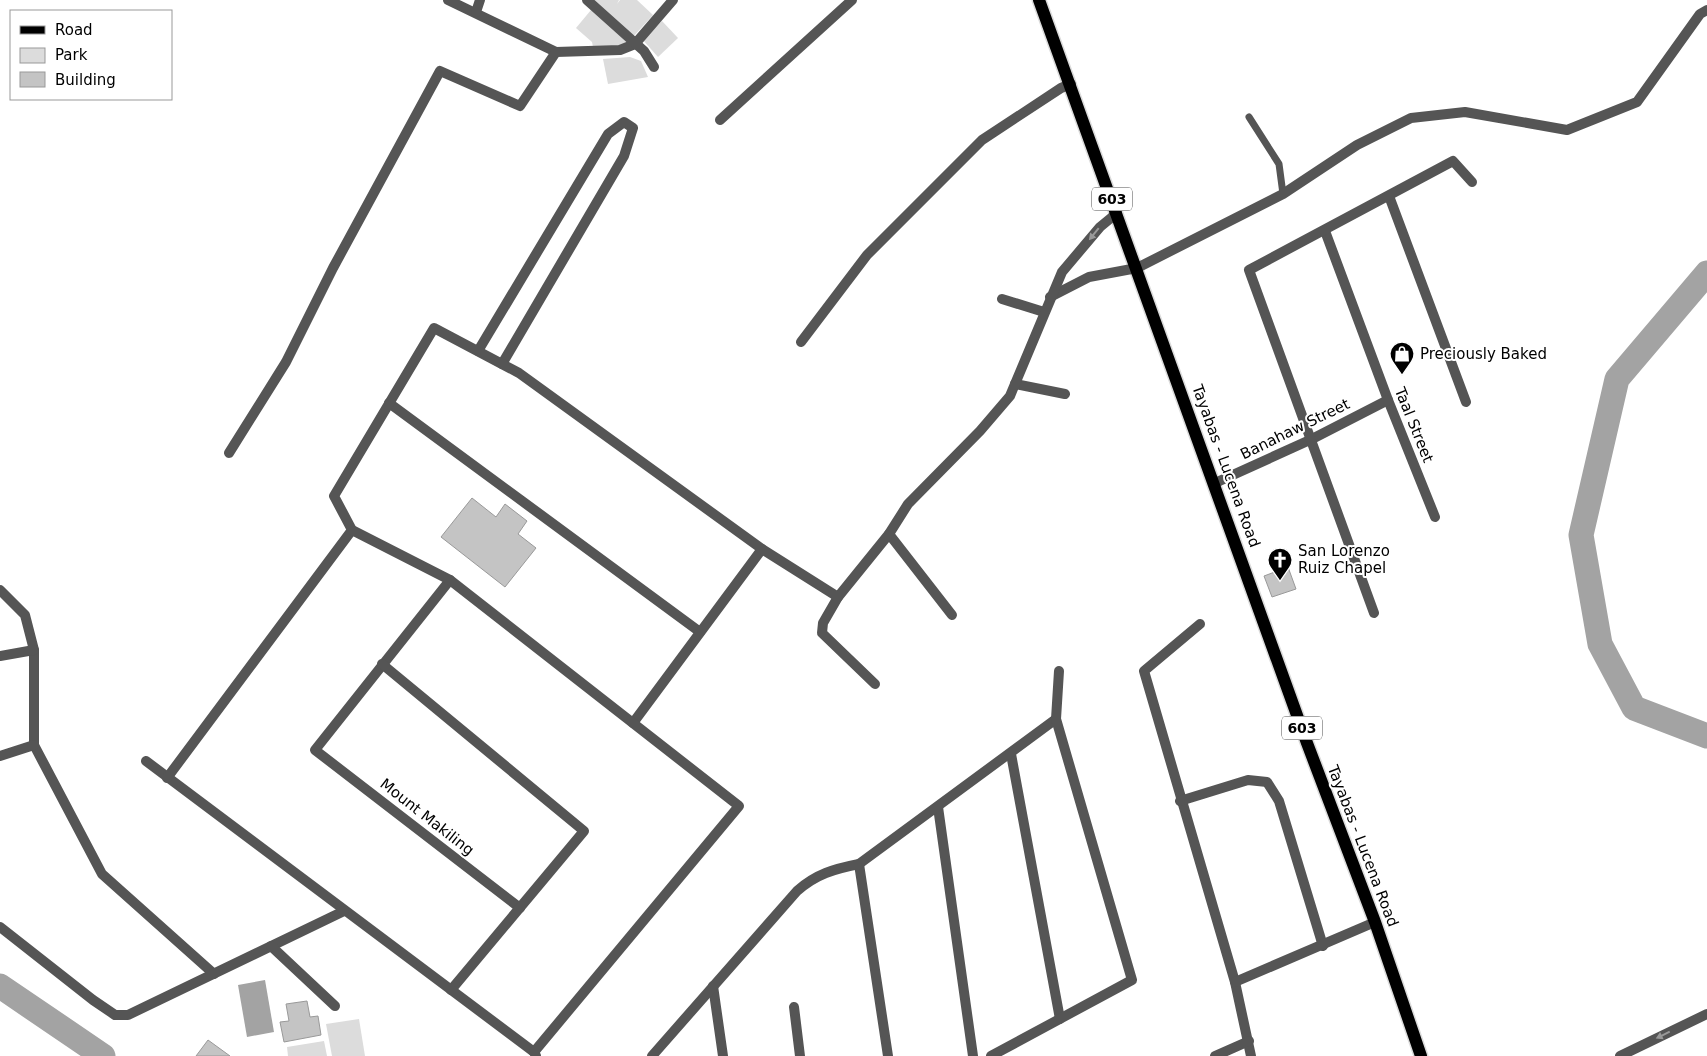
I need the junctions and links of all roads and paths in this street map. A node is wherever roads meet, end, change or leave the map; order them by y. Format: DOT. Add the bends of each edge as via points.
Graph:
graph roads {
  1 [pos="448,0"];
  2 [pos="480,0"];
  3 [pos="587,0"];
  4 [pos="673,0"];
  5 [pos="852,0"];
  6 [pos="1039,0"];
  7 [pos="1707,10"];
  8 [pos="476,12"];
  9 [pos="635,44"];
  10 [pos="556,52"];
  11 [pos="654,67"];
  12 [pos="1071,84"];
  13 [pos="1249,117"];
  14 [pos="720,120"];
  15 [pos="1472,182"];
  16 [pos="1283,194"];
  17 [pos="1389,196"];
  18 [pos="1117,212"];
  19 [pos="1325,231"];
  20 [pos="1137,268"];
  21 [pos="1050,297"];
  22 [pos="1002,299"];
  23 [pos="1044,312"];
  24 [pos="801,342"];
  25 [pos="478,351"];
  26 [pos="502,364"];
  27 [pos="1015,384"];
  28 [pos="1064,394"];
  29 [pos="1388,400"];
  30 [pos="1466,402"];
  31 [pos="389,404"];
  32 [pos="1312,440"];
  33 [pos="229,453"];
  34 [pos="1215,483"];
  35 [pos="1435,517"];
  36 [pos="352,530"];
  37 [pos="889,534"];
  38 [pos="762,549"];
  39 [pos="450,580"];
  40 [pos="0,590"];
  41 [pos="838,597"];
  42 [pos="1374,613"];
  43 [pos="952,615"];
  44 [pos="1200,624"];
  45 [pos="700,632"];
  46 [pos="34,650"];
  47 [pos="0,656"];
  48 [pos="382,664"];
  49 [pos="1059,671"];
  50 [pos="876,684"];
  51 [pos="1056,720"];
  52 [pos="632,722"];
  53 [pos="34,745"];
  54 [pos="1011,754"];
  55 [pos="0,756"];
  56 [pos="146,761"];
  57 [pos="167,778"];
  58 [pos="1180,801"];
  59 [pos="938,807"];
  60 [pos="859,864"];
  61 [pos="520,908"];
  62 [pos="344,911"];
  63 [pos="1375,922"];
  64 [pos="0,927"];
  65 [pos="271,946"];
  66 [pos="1323,946"];
  67 [pos="214,974"];
  68 [pos="1235,982"];
  69 [pos="713,986"];
  70 [pos="451,990"];
  71 [pos="335,1006"];
  72 [pos="794,1007"];
  73 [pos="1707,1014"];
  74 [pos="1060,1019"];
  75 [pos="1249,1041"];
  76 [pos="535,1054"];
  77 [pos="652,1056"];
  78 [pos="723,1056"];
  79 [pos="800,1056"];
  80 [pos="888,1056"];
  81 [pos="972,1056"];
  82 [pos="991,1056"];
  83 [pos="1215,1056"];
  84 [pos="1251,1056"];
  85 [pos="1421,1056"];
  86 [pos="1620,1056"];
  1 -- 8 [label="street"];
  2 -- 8 [label="street"];
  3 -- 9 [label="street"];
  4 -- 9 [label="street"];
  5 -- 14 [label="street"];
  6 -- 12 [label="main road, Tayabas - Lucena Road / 603"];
  7 -- 16 [label="street" via="1700,14 1637,102 1567,130 1465,112 1411,118 1358,145"];
  8 -- 10 [label="street"];
  9 -- 10 [label="street" via="620,50"];
  9 -- 11 [label="street"];
  10 -- 33 [label="street" via="520,106 440,71 286,362"];
  12 -- 18 [label="main road, Tayabas - Lucena Road / 603"];
  12 -- 24 [label="street" via="982,140 867,254"];
  13 -- 16 [label="lane" via="1279,164"];
  15 -- 17 [label="street" via="1453,161"];
  16 -- 20 [label="street"];
  17 -- 19 [label="street"];
  17 -- 30 [label="street"];
  18 -- 20 [label="main road, Tayabas - Lucena Road / 603"];
  18 -- 21 [label="street, one-way" via="1062,272"];
  19 -- 29 [label="street, Taal Street"];
  19 -- 32 [label="street" via="1249,270"];
  20 -- 21 [label="street" via="1089,277"];
  20 -- 34 [label="main road, Tayabas - Lucena Road / 603"];
  21 -- 23 [label="street"];
  22 -- 23 [label="street"];
  23 -- 27 [label="street"];
  25 -- 26 [label="street"];
  25 -- 26 [label="street" via="608,134 624,122 633,128 624,156"];
  25 -- 31 [label="street" via="434,328"];
  26 -- 38 [label="street" via="519,373"];
  27 -- 28 [label="street"];
  27 -- 37 [label="street" via="1010,396 980,431 908,504"];
  29 -- 32 [label="street, Banahaw Street"];
  29 -- 35 [label="street, Taal Street"];
  31 -- 36 [label="street" via="334,496"];
  31 -- 45 [label="street"];
  32 -- 34 [label="street, Banahaw Street"];
  32 -- 42 [label="street"];
  34 -- 63 [label="main road, Tayabas - Lucena Road / 603" via="1307,743"];
  36 -- 39 [label="street"];
  36 -- 57 [label="street"];
  37 -- 41 [label="street"];
  37 -- 43 [label="street"];
  38 -- 41 [label="street"];
  38 -- 45 [label="street"];
  39 -- 48 [label="street"];
  39 -- 52 [label="street"];
  40 -- 46 [label="street" via="25,615"];
  41 -- 50 [label="street" via="823,623 822,633"];
  44 -- 58 [label="street" via="1144,671"];
  45 -- 52 [label="street"];
  46 -- 47 [label="street"];
  46 -- 53 [label="street"];
  48 -- 61 [label="street" via="584,831"];
  48 -- 61 [label="street, Mount Makiling" via="315,750"];
  49 -- 51 [label="street"];
  51 -- 54 [label="street"];
  51 -- 74 [label="street" via="1132,980"];
  52 -- 76 [label="street" via="739,806"];
  53 -- 55 [label="street"];
  53 -- 67 [label="street" via="102,874"];
  54 -- 59 [label="street"];
  54 -- 74 [label="street"];
  56 -- 57 [label="street"];
  57 -- 62 [label="street"];
  58 -- 66 [label="street" via="1248,780 1267,782 1279,801"];
  58 -- 68 [label="street"];
  59 -- 60 [label="street"];
  59 -- 81 [label="street"];
  60 -- 69 [label="street" via="830,870 804,884"];
  60 -- 80 [label="street"];
  61 -- 70 [label="street"];
  62 -- 65 [label="street"];
  62 -- 70 [label="street"];
  63 -- 66 [label="street"];
  63 -- 85 [label="main road, Tayabas - Lucena Road / 603"];
  64 -- 67 [label="street" via="115,1015 128,1015"];
  65 -- 67 [label="street"];
  65 -- 71 [label="street"];
  66 -- 68 [label="street"];
  68 -- 75 [label="street"];
  69 -- 77 [label="street"];
  69 -- 78 [label="street"];
  70 -- 76 [label="street"];
  72 -- 79 [label="street"];
  73 -- 86 [label="street, one-way"];
  74 -- 82 [label="street"];
  75 -- 83 [label="street"];
  75 -- 84 [label="street"];
}
